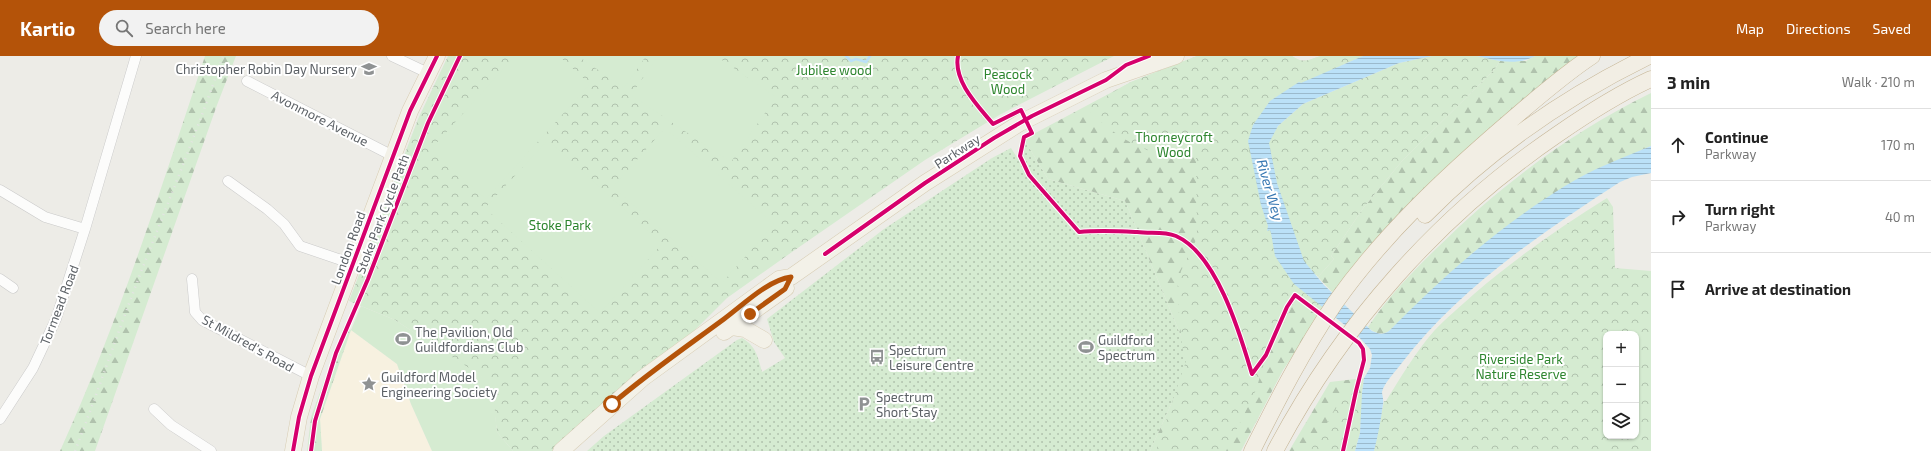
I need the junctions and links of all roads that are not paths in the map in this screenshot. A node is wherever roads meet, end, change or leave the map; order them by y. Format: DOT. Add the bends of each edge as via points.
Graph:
graph roads {
  1 [pos="136,56"];
  2 [pos="392,56"];
  3 [pos="436,56"];
  4 [pos="1149,56"];
  5 [pos="1176,56"];
  6 [pos="1592,56"];
  7 [pos="1649,56"];
  8 [pos="428,73"];
  9 [pos="1651,79"];
  10 [pos="1106,80"];
  11 [pos="247,81"];
  12 [pos="393,156"];
  13 [pos="228,181"];
  14 [pos="0,190"];
  15 [pos="85,229"];
  16 [pos="353,264"];
  17 [pos="791,277"];
  18 [pos="0,279"];
  19 [pos="192,279"];
  20 [pos="1353,286"];
  21 [pos="13,288"];
  22 [pos="732,327"];
  23 [pos="764,340"];
  24 [pos="311,376"];
  25 [pos="154,409"];
  26 [pos="0,419"];
  27 [pos="562,450"];
  28 [pos="211,451"];
  29 [pos="293,451"];
  30 [pos="1252,451"];
  31 [pos="1275,451"];
  1 -- 15 [label="street, Tormead Road"];
  2 -- 8 [label="street"];
  3 -- 8 [label="main road, London Road"];
  4 -- 10 [label="main road, Parkway" via="1126,65"];
  5 -- 10 [label="main road, Parkway"];
  6 -- 20 [label="highway" via="1461,164 1378,249"];
  7 -- 20 [label="highway" via="1559,106 1493,154 1435,205"];
  8 -- 12 [label="main road, London Road"];
  9 -- 31 [label="highway" via="1573,124 1516,164 1434,236 1374,302 1325,366"];
  10 -- 17 [label="main road, Parkway" via="1032,116 994,138"];
  11 -- 12 [label="street, Avonmore Avenue"];
  12 -- 16 [label="main road, London Road"];
  13 -- 16 [label="street" via="284,224 300,246"];
  14 -- 15 [label="street" via="45,217"];
  15 -- 26 [label="street, Tormead Road" via="56,319 33,368"];
  16 -- 24 [label="main road, London Road"];
  17 -- 22 [label="main road, Parkway" via="785,289"];
  17 -- 27 [label="main road, Parkway" via="779,280 643,378"];
  18 -- 21 [label="street"];
  19 -- 24 [label="street, St Mildred's Road" via="195,312 202,320"];
  20 -- 30 [label="highway" via="1305,349"];
  22 -- 23 [label="main road" via="745,329"];
  22 -- 27 [label="main road, Parkway"];
  24 -- 29 [label="main road, London Road" via="299,417"];
  25 -- 28 [label="street" via="171,425"];
}
